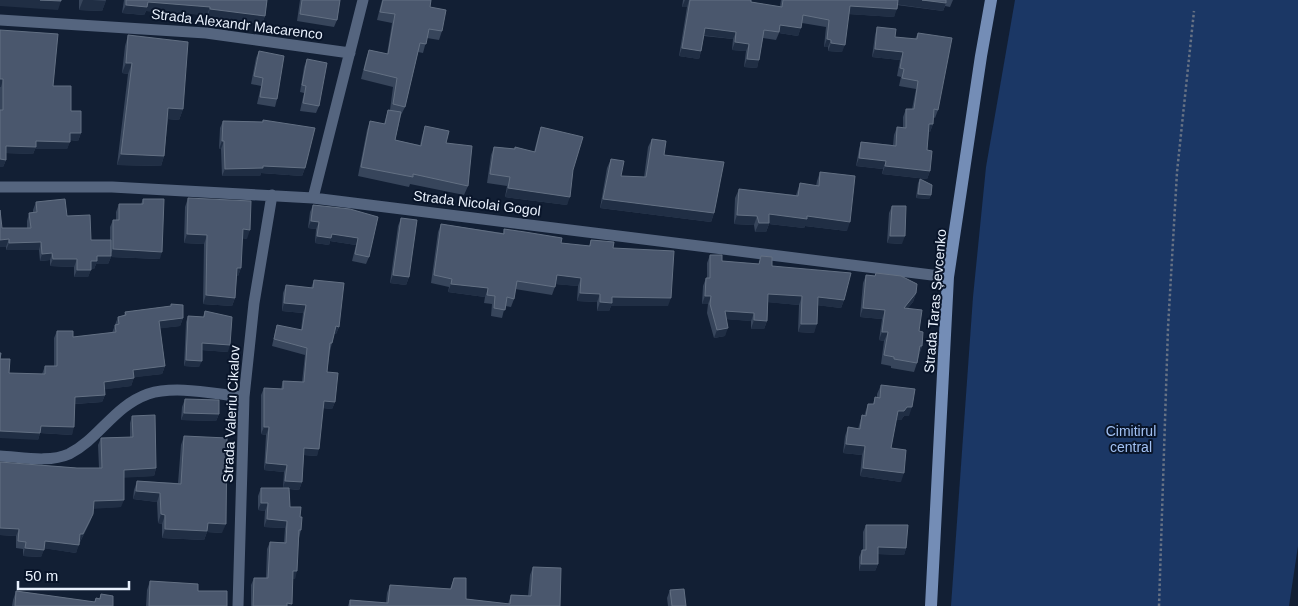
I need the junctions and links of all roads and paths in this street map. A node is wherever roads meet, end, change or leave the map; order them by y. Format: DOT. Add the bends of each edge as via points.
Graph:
graph roads {
  1 [pos="362,0"];
  2 [pos="991,0"];
  3 [pos="1194,11"];
  4 [pos="0,20"];
  5 [pos="350,53"];
  6 [pos="0,187"];
  7 [pos="272,195"];
  8 [pos="314,198"];
  9 [pos="948,277"];
  10 [pos="244,396"];
  11 [pos="0,456"];
  12 [pos="238,606"];
  13 [pos="931,606"];
  14 [pos="1159,606"];
  1 -- 5 [label="street"];
  2 -- 9 [label="main road, Strada Taras Șevcenko"];
  3 -- 14 [label="path" via="1177,172 1168,328"];
  4 -- 5 [label="street, Strada Alexandr Macarenco" via="206,33"];
  5 -- 8 [label="street"];
  6 -- 7 [label="street, Strada Nicolai Gogol" via="112,187"];
  7 -- 8 [label="street, Strada Nicolai Gogol"];
  7 -- 10 [label="street, Strada Valeriu Cikalov" via="255,293"];
  8 -- 9 [label="street, Strada Nicolai Gogol"];
  9 -- 13 [label="main road, Strada Taras Șevcenko"];
  10 -- 11 [label="street" via="180,391 149,394 125,405 67,454 48,458"];
  10 -- 12 [label="street, Strada Valeriu Cikalov"];
}
